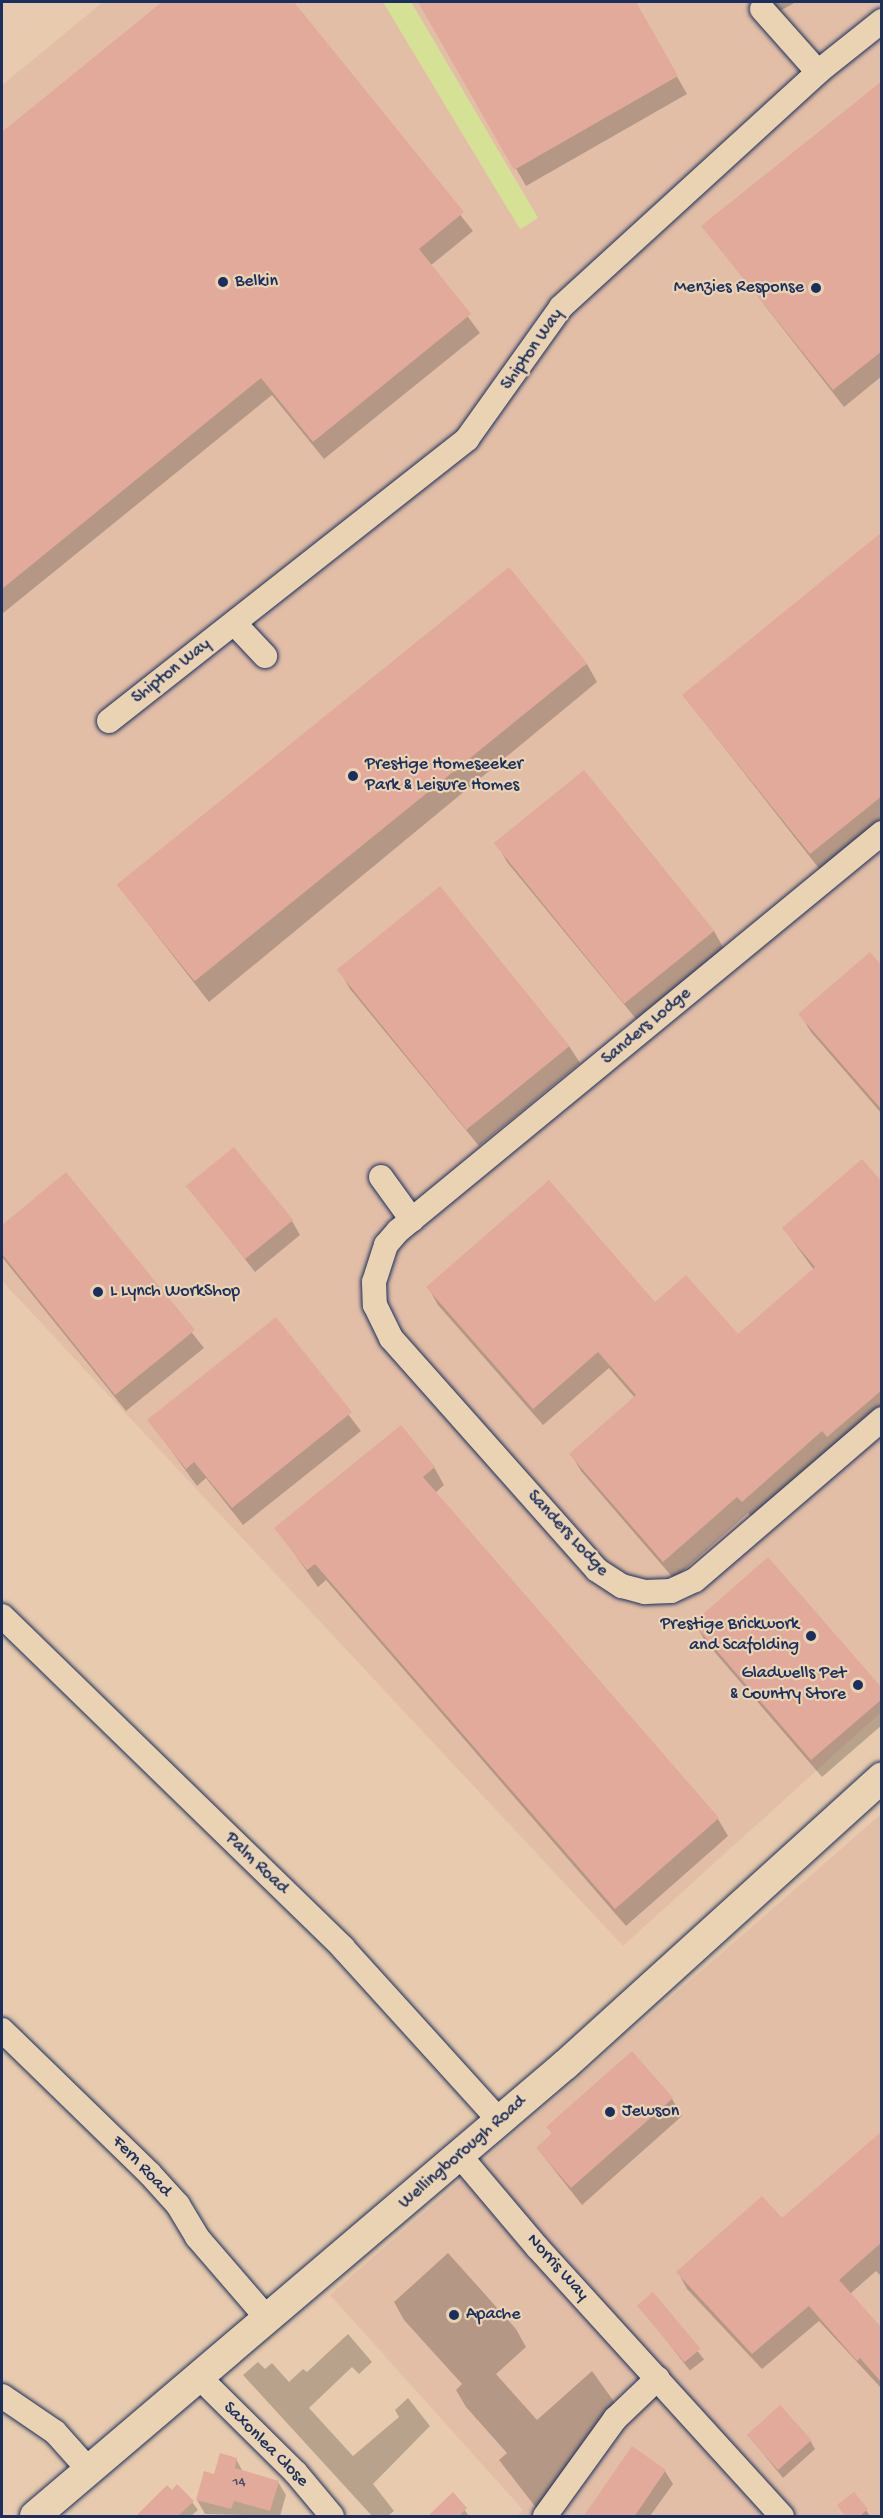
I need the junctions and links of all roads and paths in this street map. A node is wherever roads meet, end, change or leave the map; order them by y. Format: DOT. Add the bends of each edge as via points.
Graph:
graph roads {
  1 [pos="762,9"];
  2 [pos="882,21"];
  3 [pos="818,72"];
  4 [pos="235,624"];
  5 [pos="265,656"];
  6 [pos="109,721"];
  7 [pos="882,833"];
  8 [pos="381,1177"];
  9 [pos="412,1220"];
  10 [pos="882,1419"];
  11 [pos="2,1617"];
  12 [pos="882,1778"];
  13 [pos="2,2030"];
  14 [pos="500,2121"];
  15 [pos="460,2156"];
  16 [pos="266,2317"];
  17 [pos="196,2376"];
  18 [pos="658,2378"];
  19 [pos="2,2396"];
  20 [pos="88,2469"];
  21 [pos="35,2517"];
  22 [pos="332,2517"];
  23 [pos="545,2517"];
  24 [pos="782,2517"];
  1 -- 3 [label="street"];
  2 -- 3 [label="street, Shipton Way"];
  3 -- 4 [label="street, Shipton Way" via="561,307 467,439"];
  4 -- 5 [label="street"];
  4 -- 6 [label="street, Shipton Way"];
  7 -- 9 [label="street, Sanders Lodge"];
  8 -- 9 [label="street"];
  9 -- 10 [label="street, Sanders Lodge" via="386,1245 377,1263 375,1305 381,1321 597,1570 622,1587 645,1592 671,1591 695,1580"];
  11 -- 14 [label="street, Palm Road" via="343,1948"];
  12 -- 14 [label="main road, Wellingborough Road"];
  13 -- 16 [label="street, Fern Road" via="150,2174 178,2205 197,2237"];
  14 -- 15 [label="main road, Wellingborough Road"];
  15 -- 16 [label="main road, Wellingborough Road" via="362,2242"];
  15 -- 18 [label="street, Norris Way"];
  16 -- 17 [label="main road, Wellingborough Road"];
  17 -- 20 [label="main road, Wellingborough Road"];
  17 -- 22 [label="street, Saxonlea Close" via="296,2473"];
  18 -- 23 [label="street" via="615,2419"];
  18 -- 24 [label="street, Norris Way"];
  19 -- 20 [label="street" via="55,2432"];
  20 -- 21 [label="main road, Wellingborough Road"];
}
